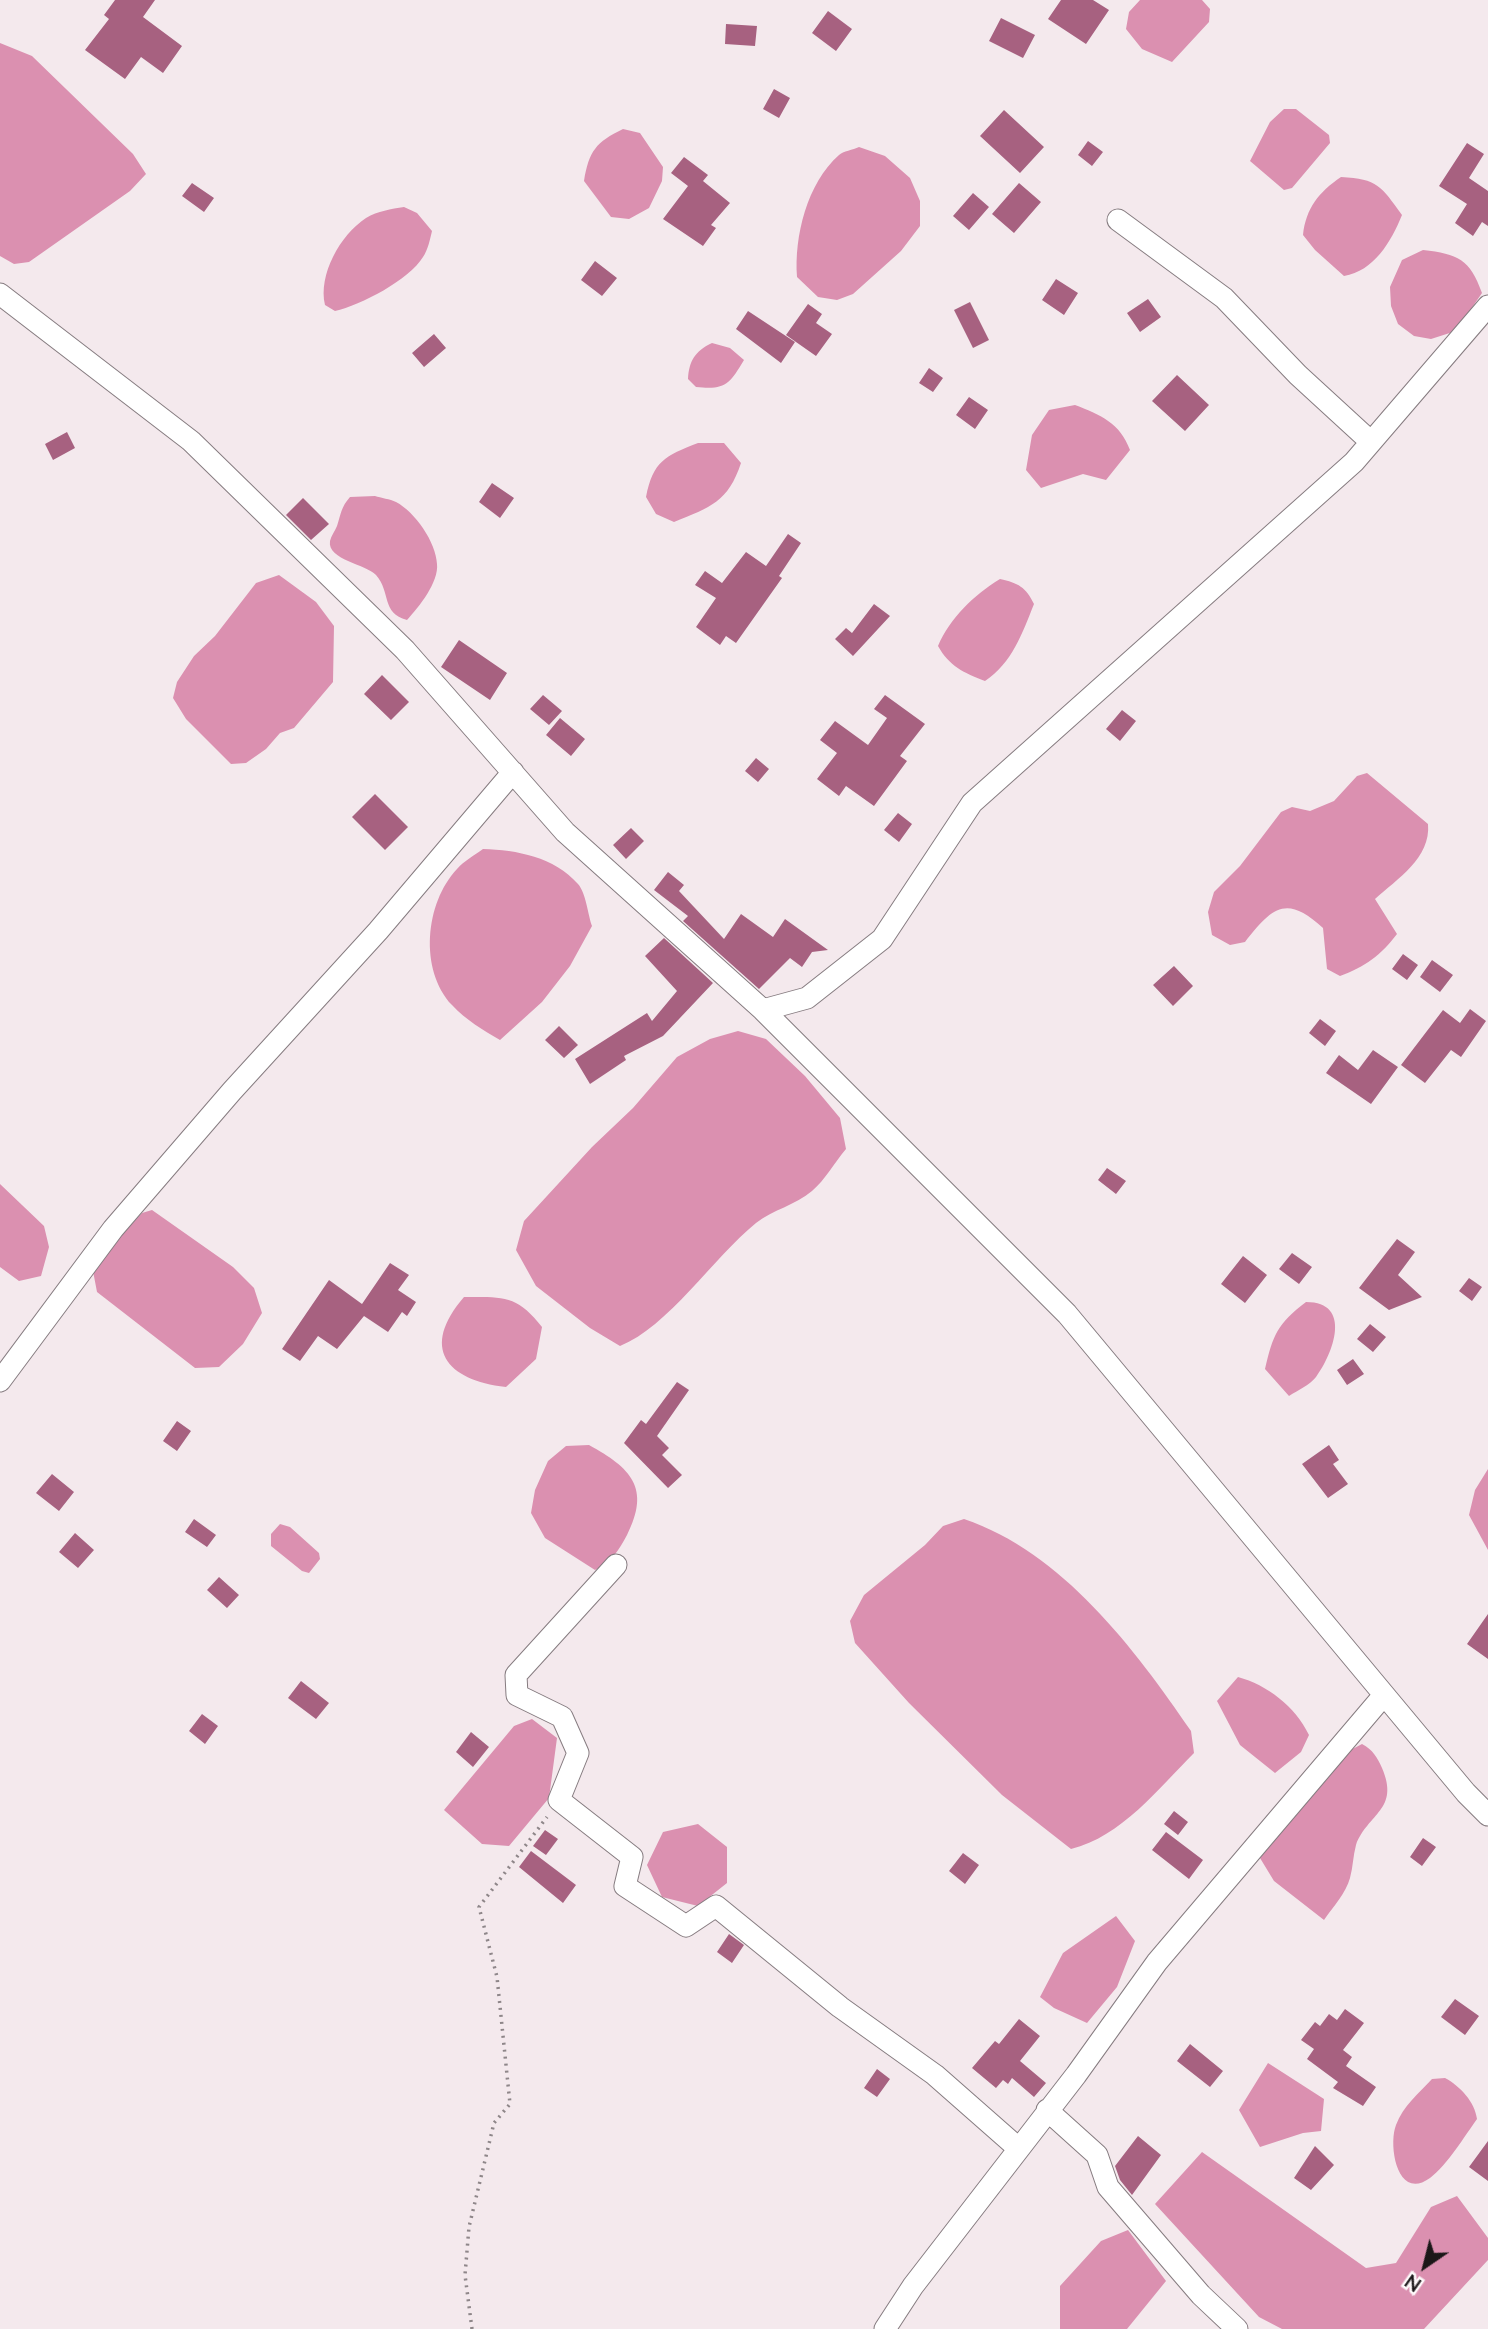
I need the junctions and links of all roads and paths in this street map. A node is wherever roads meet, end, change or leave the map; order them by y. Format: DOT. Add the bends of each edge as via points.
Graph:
graph roads {
  1 [pos="1118,220"];
  2 [pos="0,294"];
  3 [pos="1488,306"];
  4 [pos="1371,442"];
  5 [pos="513,772"];
  6 [pos="763,1010"];
  7 [pos="0,1381"];
  8 [pos="615,1565"];
  9 [pos="1384,1695"];
  10 [pos="559,1800"];
  11 [pos="1488,1815"];
  12 [pos="1047,2110"];
  13 [pos="1018,2148"];
  14 [pos="471,2329"];
  15 [pos="884,2329"];
  16 [pos="1237,2329"];
  1 -- 4 [label="street" via="1224,298"];
  2 -- 5 [label="street" via="191,441 405,649"];
  3 -- 4 [label="street"];
  4 -- 6 [label="street" via="972,803 882,939 807,998"];
  5 -- 6 [label="street" via="565,832"];
  5 -- 7 [label="street" via="113,1229"];
  6 -- 9 [label="street" via="1067,1314"];
  8 -- 10 [label="street" via="516,1675 517,1695 562,1717 578,1753"];
  9 -- 11 [label="street"];
  9 -- 12 [label="street" via="1157,1962"];
  10 -- 13 [label="street" via="632,1857 625,1886 686,1926 716,1906 840,2007 935,2075"];
  10 -- 14 [label="path" via="479,1907 497,1977 510,2104 494,2123 469,2227 465,2275"];
  12 -- 13 [label="street"];
  12 -- 16 [label="street" via="1097,2155 1108,2187 1201,2295"];
  13 -- 15 [label="street"];
}
